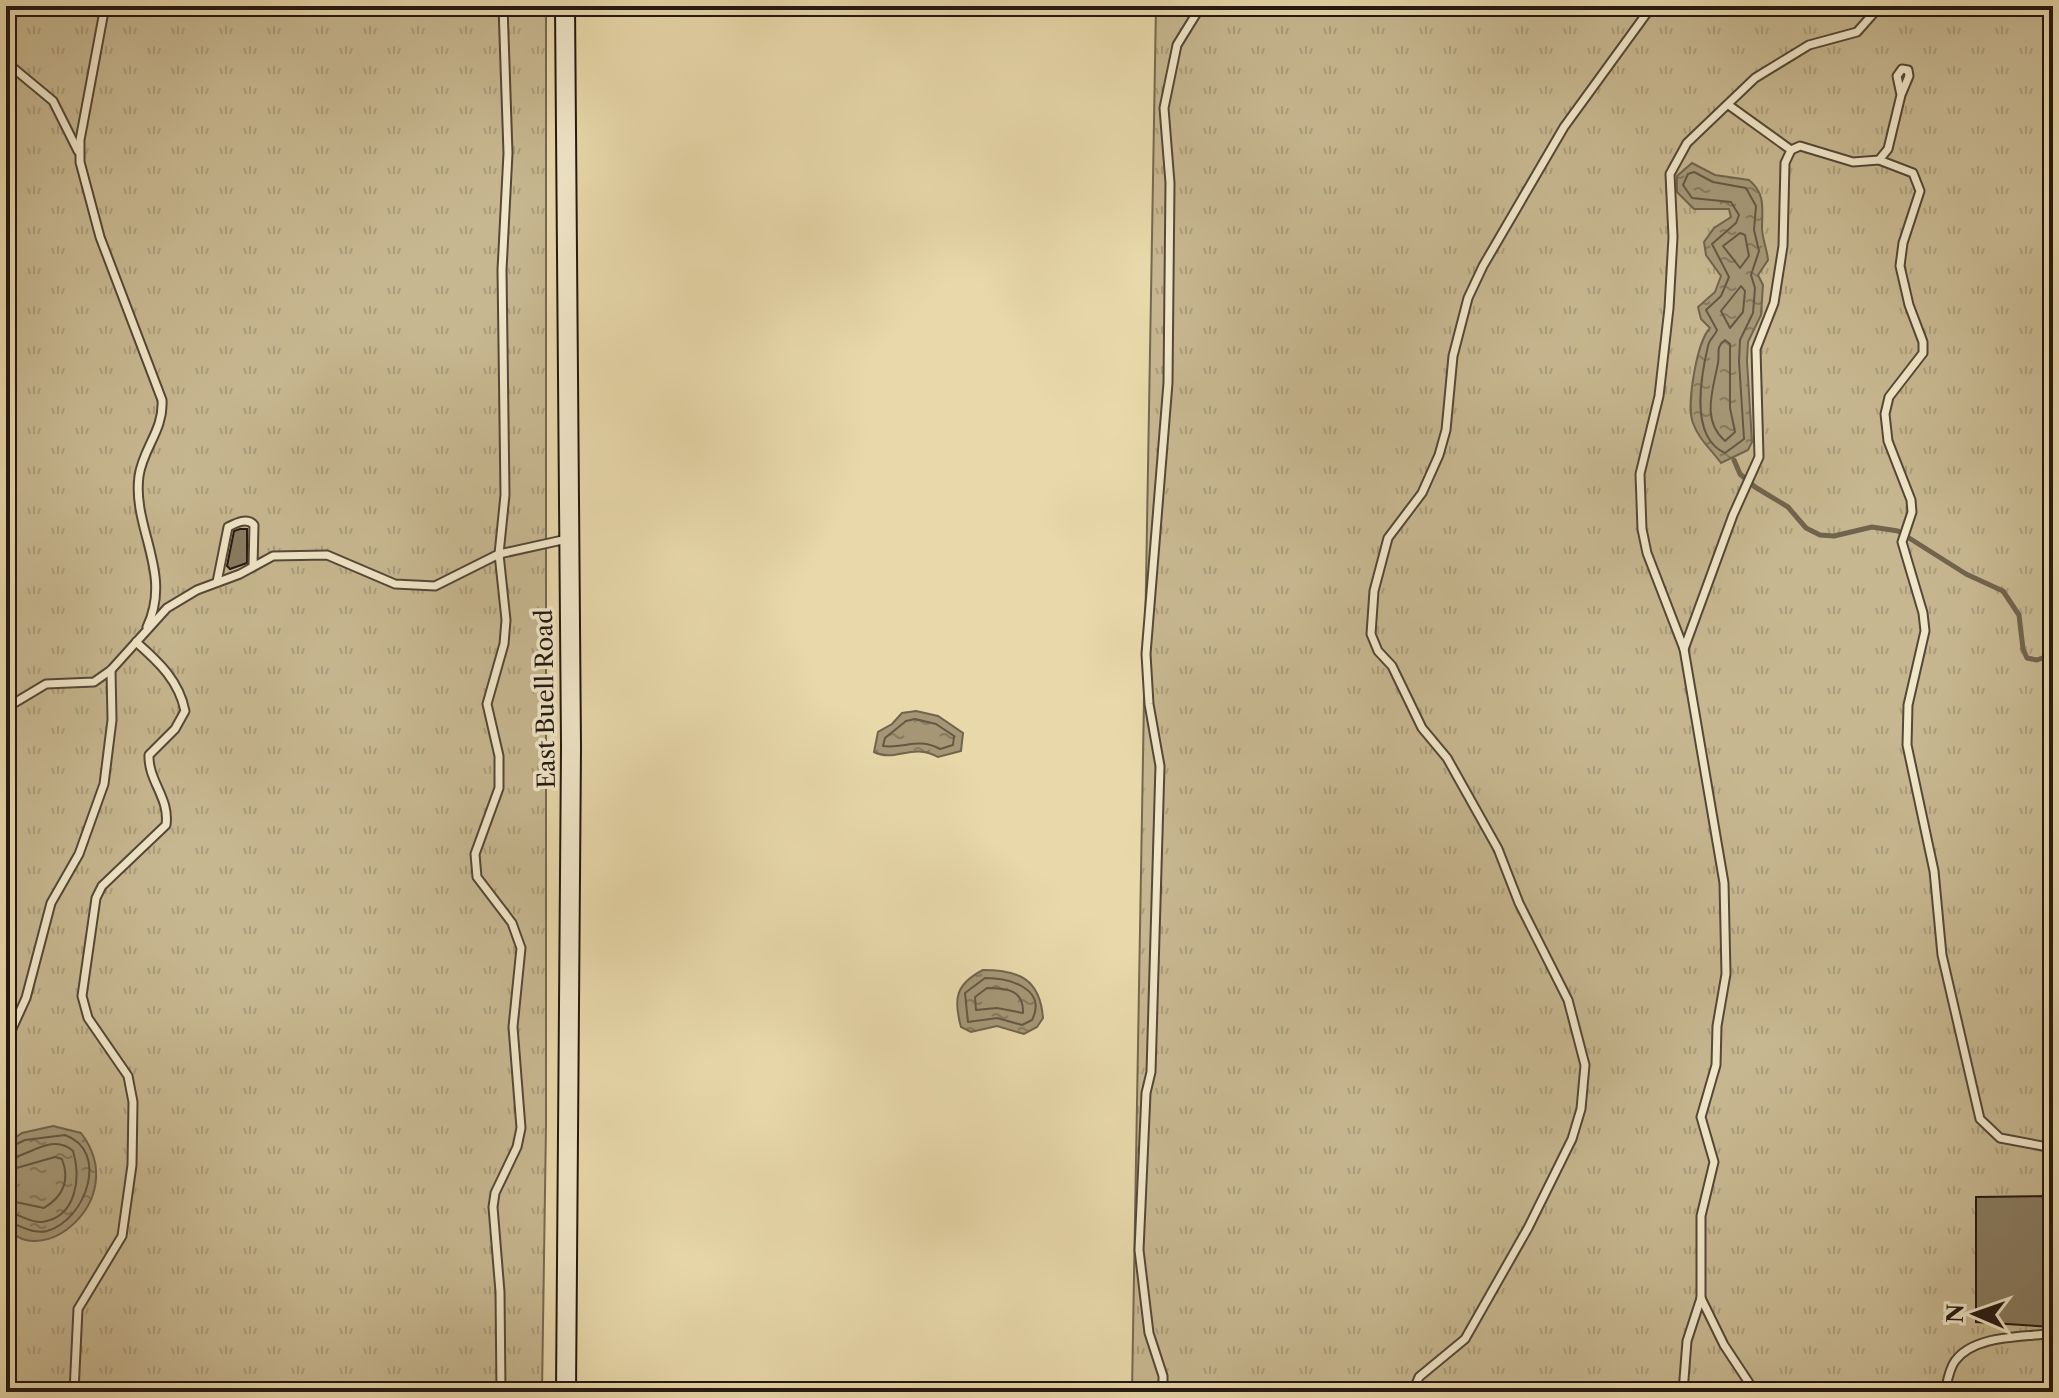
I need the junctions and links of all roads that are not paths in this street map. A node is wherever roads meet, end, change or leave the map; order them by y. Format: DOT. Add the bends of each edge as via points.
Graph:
graph roads {
  1 [pos="105,6"];
  2 [pos="503,6"];
  3 [pos="565,6"];
  4 [pos="1201,6"];
  5 [pos="1652,6"];
  6 [pos="1880,6"];
  7 [pos="6,62"];
  8 [pos="1901,95"];
  9 [pos="1730,106"];
  10 [pos="1791,150"];
  11 [pos="79,153"];
  12 [pos="1879,160"];
  13 [pos="569,539"];
  14 [pos="499,554"];
  15 [pos="253,566"];
  16 [pos="217,582"];
  17 [pos="147,627"];
  18 [pos="136,642"];
  19 [pos="1684,649"];
  20 [pos="111,670"];
  21 [pos="6,708"];
  22 [pos="6,1042"];
  23 [pos="2053,1148"];
  24 [pos="1701,1298"];
  25 [pos="2053,1333"];
  26 [pos="6,1346"];
  27 [pos="6,1357"];
  28 [pos="74,1392"];
  29 [pos="501,1392"];
  30 [pos="566,1392"];
  31 [pos="1163,1392"];
  32 [pos="1413,1392"];
  33 [pos="1683,1392"];
  34 [pos="1755,1392"];
  35 [pos="1945,1392"];
  1 -- 11 [label="lane"];
  2 -- 14 [label="lane" via="508,153"];
  3 -- 13 [label="street, East Buell Road"];
  4 -- 31 [label="lane" via="1177,45 1164,108 1170,183 1167,398 1146,654 1160,766 1160,843 1139,1250"];
  5 -- 32 [label="lane" via="1564,127 1483,266 1468,298 1453,356 1439,455 1422,493 1388,538 1376,578 1371,634 1378,651 1392,666 1422,728 1447,758 1498,849 1568,1000 1585,1065 1572,1139 1532,1220 1465,1339 1419,1377"];
  6 -- 9 [label="lane" via="1857,32 1809,45 1770,67"];
  7 -- 11 [label="lane" via="53,101"];
  8 -- 12 [label="lane" via="1888,149"];
  9 -- 10 [label="lane"];
  9 -- 19 [label="lane" via="1687,143 1670,174 1673,237 1667,332 1659,396 1640,474 1647,553"];
  10 -- 12 [label="lane" via="1800,146 1864,164"];
  10 -- 19 [label="lane" via="1785,163 1783,246 1774,303 1756,349 1759,457"];
  11 -- 17 [label="lane" via="100,237 162,400 161,425 139,477 156,589"];
  12 -- 23 [label="lane" via="1913,173 1920,191 1900,266 1923,353 1889,397 1885,414 1888,441 1911,500 1902,542 1925,631 1908,705 1907,745 1934,871 1942,955 1980,1119 2000,1138"];
  13 -- 14 [label="lane"];
  13 -- 30 [label="street, East Buell Road"];
  14 -- 15 [label="lane" via="435,586 395,584 327,555 273,556"];
  14 -- 29 [label="lane" via="505,634 487,704 499,756 499,788 475,868 516,930 521,955 513,1027 521,1128 493,1207"];
  15 -- 16 [label="lane"];
  15 -- 16 [label="lane" via="254,525 235,523 223,540"];
  16 -- 17 [label="lane" via="183,597"];
  17 -- 18 [label="lane"];
  18 -- 20 [label="lane"];
  18 -- 28 [label="lane" via="167,671 185,711 149,755 150,772 168,807 166,825 96,898 84,1011 131,1087 132,1152 122,1236 78,1309"];
  19 -- 24 [label="lane" via="1724,883 1726,974 1716,1065 1701,1117 1714,1162 1700,1226"];
  20 -- 21 [label="lane" via="94,682 46,684"];
  20 -- 22 [label="lane" via="112,720 104,784 79,854 51,903 26,998"];
  24 -- 33 [label="lane" via="1687,1341"];
  24 -- 34 [label="lane"];
  25 -- 35 [label="lane" via="1996,1340 1962,1354 1953,1363"];
  26 -- 27 [label="lane"];
}
